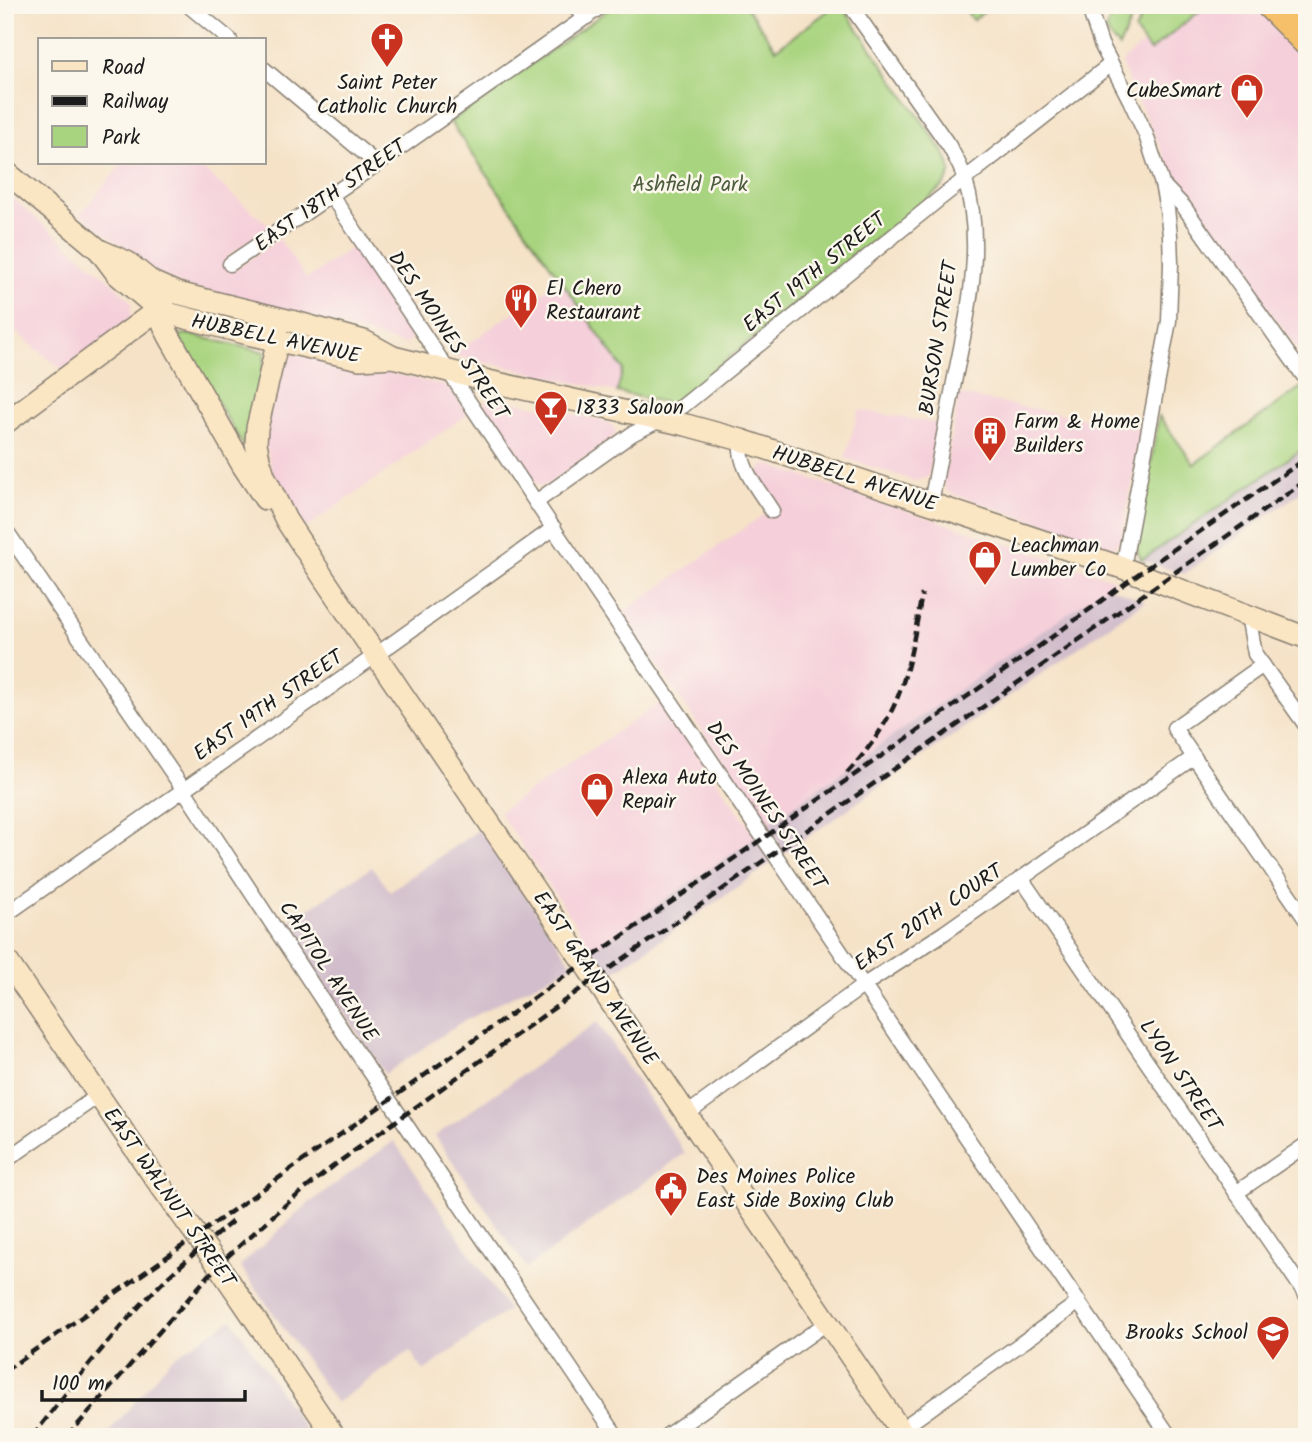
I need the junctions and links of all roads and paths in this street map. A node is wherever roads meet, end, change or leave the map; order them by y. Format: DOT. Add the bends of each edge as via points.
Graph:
graph roads {
  1 [pos="188,5"];
  2 [pos="573,5"];
  3 [pos="603,5"];
  4 [pos="850,5"];
  5 [pos="1088,5"];
  6 [pos="1269,5"];
  7 [pos="587,17"];
  8 [pos="228,38"];
  9 [pos="1307,43"];
  10 [pos="1111,64"];
  11 [pos="266,71"];
  12 [pos="377,164"];
  13 [pos="5,171"];
  14 [pos="965,179"];
  15 [pos="1162,184"];
  16 [pos="331,195"];
  17 [pos="230,264"];
  18 [pos="164,299"];
  19 [pos="269,316"];
  20 [pos="278,340"];
  21 [pos="393,357"];
  22 [pos="447,371"];
  23 [pos="1303,375"];
  24 [pos="662,419"];
  25 [pos="5,423"];
  26 [pos="741,440"];
  27 [pos="536,502"];
  28 [pos="930,503"];
  29 [pos="772,511"];
  30 [pos="286,520"];
  31 [pos="554,528"];
  32 [pos="5,529"];
  33 [pos="1123,568"];
  34 [pos="1248,615"];
  35 [pos="1307,638"];
  36 [pos="376,655"];
  37 [pos="1263,666"];
  38 [pos="1307,727"];
  39 [pos="1194,757"];
  40 [pos="184,790"];
  41 [pos="1021,878"];
  42 [pos="5,915"];
  43 [pos="1307,920"];
  44 [pos="5,958"];
  45 [pos="864,985"];
  46 [pos="99,1095"];
  47 [pos="687,1114"];
  48 [pos="1307,1144"];
  49 [pos="5,1161"];
  50 [pos="1236,1194"];
  51 [pos="1307,1296"];
  52 [pos="1079,1302"];
  53 [pos="828,1322"];
  54 [pos="903,1433"];
  55 [pos="335,1437"];
  56 [pos="617,1437"];
  57 [pos="665,1437"];
  58 [pos="1170,1437"];
  1 -- 8 [label="street"];
  2 -- 7 [label="street"];
  3 -- 7 [label="street, EAST 18TH STREET"];
  4 -- 14 [label="street, BURSON STREET" via="949,146"];
  5 -- 10 [label="street"];
  6 -- 9 [label="highway"];
  7 -- 12 [label="street, EAST 18TH STREET"];
  10 -- 14 [label="street, EAST 19TH STREET"];
  10 -- 15 [label="street" via="1146,135"];
  11 -- 12 [label="street"];
  12 -- 16 [label="street, EAST 18TH STREET"];
  13 -- 18 [label="street" via="99,250 117,274 146,299"];
  14 -- 24 [label="street, EAST 19TH STREET"];
  14 -- 28 [label="street, BURSON STREET" via="973,227 971,292"];
  15 -- 23 [label="street" via="1184,207"];
  15 -- 33 [label="street" via="1170,244 1169,321"];
  16 -- 17 [label="street, EAST 18TH STREET"];
  16 -- 22 [label="street, DES MOINES STREET"];
  18 -- 19 [label="street, HUBBELL AVENUE"];
  18 -- 20 [label="street, HUBBELL AVENUE" via="182,318"];
  18 -- 25 [label="street"];
  18 -- 30 [label="street, EAST GRAND AVENUE" via="162,318 169,336 262,496"];
  19 -- 20 [label="street"];
  19 -- 21 [label="street, HUBBELL AVENUE" via="364,341"];
  20 -- 21 [label="street, HUBBELL AVENUE" via="360,359"];
  20 -- 30 [label="street, EAST GRAND AVENUE" via="256,443 264,475"];
  21 -- 22 [label="street, HUBBELL AVENUE"];
  22 -- 24 [label="street, HUBBELL AVENUE"];
  22 -- 27 [label="street, DES MOINES STREET"];
  24 -- 26 [label="street, HUBBELL AVENUE"];
  24 -- 27 [label="street, EAST 19TH STREET" via="632,434"];
  26 -- 28 [label="street, HUBBELL AVENUE"];
  26 -- 29 [label="street" via="741,461"];
  27 -- 31 [label="street, DES MOINES STREET"];
  28 -- 33 [label="street, HUBBELL AVENUE"];
  30 -- 36 [label="street, EAST GRAND AVENUE"];
  31 -- 36 [label="street, EAST 19TH STREET"];
  31 -- 45 [label="street, DES MOINES STREET"];
  32 -- 40 [label="street, CAPITOL AVENUE"];
  33 -- 34 [label="street, HUBBELL AVENUE"];
  34 -- 35 [label="street, HUBBELL AVENUE"];
  34 -- 37 [label="street" via="1255,654"];
  36 -- 40 [label="street, EAST 19TH STREET"];
  36 -- 47 [label="street, EAST GRAND AVENUE"];
  37 -- 38 [label="street"];
  37 -- 39 [label="street" via="1174,728"];
  39 -- 41 [label="street, EAST 20TH COURT"];
  39 -- 43 [label="street"];
  40 -- 42 [label="street, EAST 19TH STREET"];
  40 -- 56 [label="street, CAPITOL AVENUE"];
  41 -- 45 [label="street, EAST 20TH COURT"];
  41 -- 50 [label="street, LYON STREET"];
  44 -- 46 [label="street, EAST WALNUT STREET"];
  45 -- 47 [label="street, EAST 20TH COURT"];
  45 -- 52 [label="street, DES MOINES STREET"];
  46 -- 49 [label="street"];
  46 -- 55 [label="street, EAST WALNUT STREET"];
  47 -- 53 [label="street, EAST GRAND AVENUE"];
  48 -- 50 [label="street"];
  50 -- 51 [label="street, LYON STREET"];
  52 -- 54 [label="street"];
  52 -- 58 [label="street, DES MOINES STREET"];
  53 -- 54 [label="street, EAST GRAND AVENUE"];
  53 -- 57 [label="street"];
}
